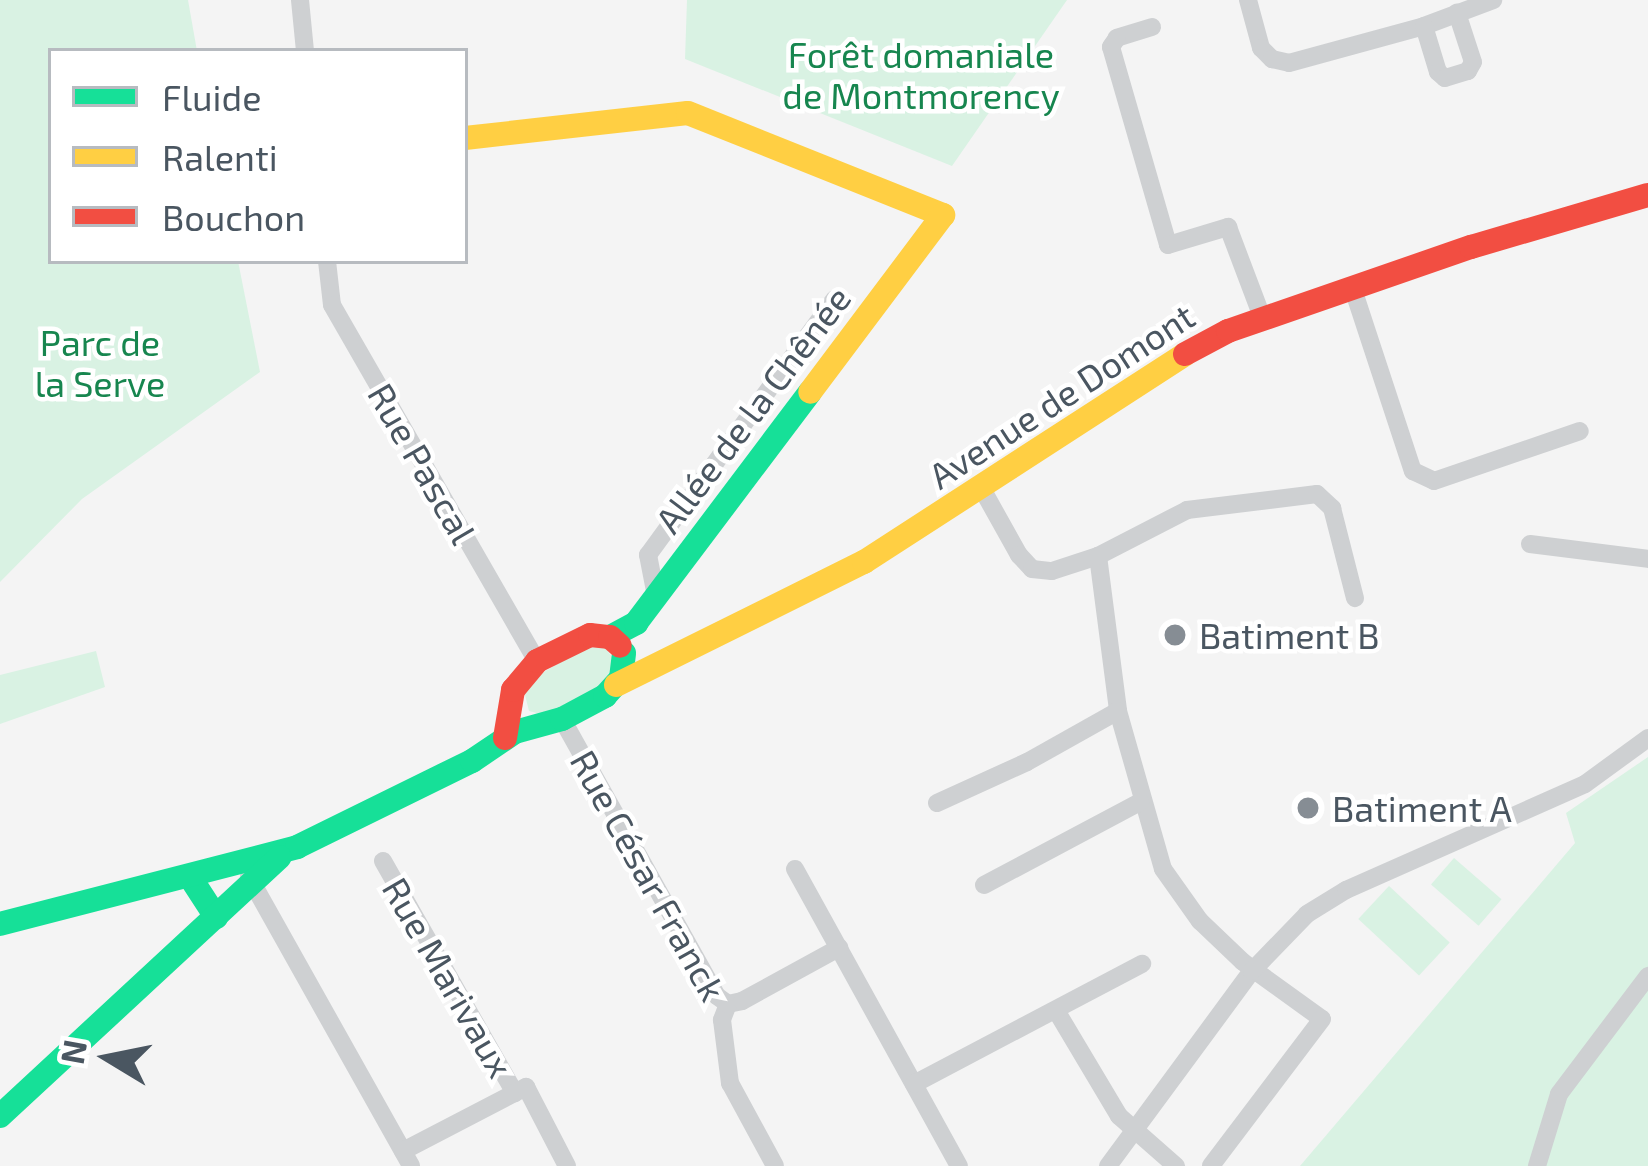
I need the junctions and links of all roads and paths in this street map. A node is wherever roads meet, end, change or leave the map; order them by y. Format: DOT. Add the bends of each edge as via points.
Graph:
graph roads {
  1 [pos="300,0"];
  2 [pos="1248,0"];
  3 [pos="1493,0"];
  4 [pos="1457,13"];
  5 [pos="1424,26"];
  6 [pos="1152,27"];
  7 [pos="305,48"];
  8 [pos="468,138"];
  9 [pos="1648,195"];
  10 [pos="327,264"];
  11 [pos="1352,286"];
  12 [pos="836,299"];
  13 [pos="1262,317"];
  14 [pos="1580,431"];
  15 [pos="981,487"];
  16 [pos="1530,544"];
  17 [pos="1098,556"];
  18 [pos="1648,559"];
  19 [pos="656,596"];
  20 [pos="1355,598"];
  21 [pos="622,642"];
  22 [pos="671,659"];
  23 [pos="537,661"];
  24 [pos="616,685"];
  25 [pos="514,705"];
  26 [pos="1118,711"];
  27 [pos="550,721"];
  28 [pos="505,738"];
  29 [pos="1648,738"];
  30 [pos="1140,802"];
  31 [pos="937,803"];
  32 [pos="383,861"];
  33 [pos="795,869"];
  34 [pos="190,877"];
  35 [pos="245,880"];
  36 [pos="985,885"];
  37 [pos="216,917"];
  38 [pos="0,924"];
  39 [pos="839,948"];
  40 [pos="1142,964"];
  41 [pos="1252,971"];
  42 [pos="1648,976"];
  43 [pos="728,1004"];
  44 [pos="1057,1012"];
  45 [pos="914,1084"];
  46 [pos="515,1093"];
  47 [pos="0,1116"];
  48 [pos="1133,1133"];
  49 [pos="407,1159"];
  50 [pos="567,1166"];
  51 [pos="775,1166"];
  52 [pos="959,1166"];
  53 [pos="1108,1166"];
  54 [pos="1176,1166"];
  55 [pos="1211,1166"];
  56 [pos="1538,1166"];
  1 -- 7 [label="street"];
  2 -- 5 [label="street" via="1261,47 1289,63"];
  3 -- 4 [label="street"];
  4 -- 5 [label="street"];
  4 -- 5 [label="street" via="1473,62 1468,71 1445,78 1438,72"];
  6 -- 13 [label="street" via="1111,46 1168,245 1228,227"];
  8 -- 19 [label="main road, Allée de la Chênée" via="688,113 943,214"];
  9 -- 11 [label="main road, Avenue de Domont"];
  10 -- 23 [label="street, Rue Pascal" via="332,305"];
  11 -- 13 [label="main road, Avenue de Domont"];
  11 -- 14 [label="street" via="1413,471 1434,481"];
  12 -- 19 [label="street" via="648,555"];
  13 -- 15 [label="main road, Avenue de Domont" via="1173,360"];
  15 -- 17 [label="street" via="1032,568 1052,571"];
  15 -- 22 [label="main road, Avenue de Domont" via="864,562"];
  16 -- 18 [label="street"];
  17 -- 20 [label="street" via="1187,510 1318,494 1332,508"];
  17 -- 26 [label="street"];
  19 -- 21 [label="main road, Allée de la Chênée"];
  21 -- 22 [label="main road" via="643,660"];
  21 -- 23 [label="main road" via="580,638"];
  21 -- 24 [label="main road"];
  22 -- 24 [label="main road, Avenue de Domont"];
  23 -- 25 [label="main road" via="518,679"];
  24 -- 27 [label="main road, Avenue de Domont"];
  25 -- 27 [label="main road" via="523,719"];
  25 -- 28 [label="main road"];
  26 -- 30 [label="street"];
  26 -- 31 [label="street"];
  27 -- 28 [label="main road, Avenue de Domont"];
  27 -- 43 [label="street, Rue César Franck"];
  28 -- 35 [label="main road, Avenue de Domont" via="287,850"];
  29 -- 41 [label="street" via="1586,784 1346,890 1307,914"];
  30 -- 36 [label="street"];
  30 -- 41 [label="street" via="1163,869 1200,921"];
  32 -- 46 [label="street, Rue Marivaux"];
  33 -- 39 [label="street"];
  34 -- 35 [label="main road"];
  34 -- 37 [label="main road"];
  34 -- 38 [label="main road"];
  35 -- 37 [label="main road"];
  35 -- 49 [label="street"];
  37 -- 47 [label="main road"];
  39 -- 43 [label="street"];
  39 -- 45 [label="street"];
  40 -- 44 [label="street"];
  41 -- 48 [label="street"];
  41 -- 55 [label="street" via="1322,1018"];
  42 -- 56 [label="street" via="1558,1094"];
  43 -- 51 [label="street, Rue César Franck" via="722,1020 730,1083"];
  44 -- 45 [label="street"];
  44 -- 48 [label="street"];
  45 -- 52 [label="street"];
  46 -- 49 [label="street, Rue Marivaux"];
  46 -- 50 [label="street, Rue Marivaux" via="526,1088"];
  48 -- 53 [label="street"];
  48 -- 54 [label="street"];
}
